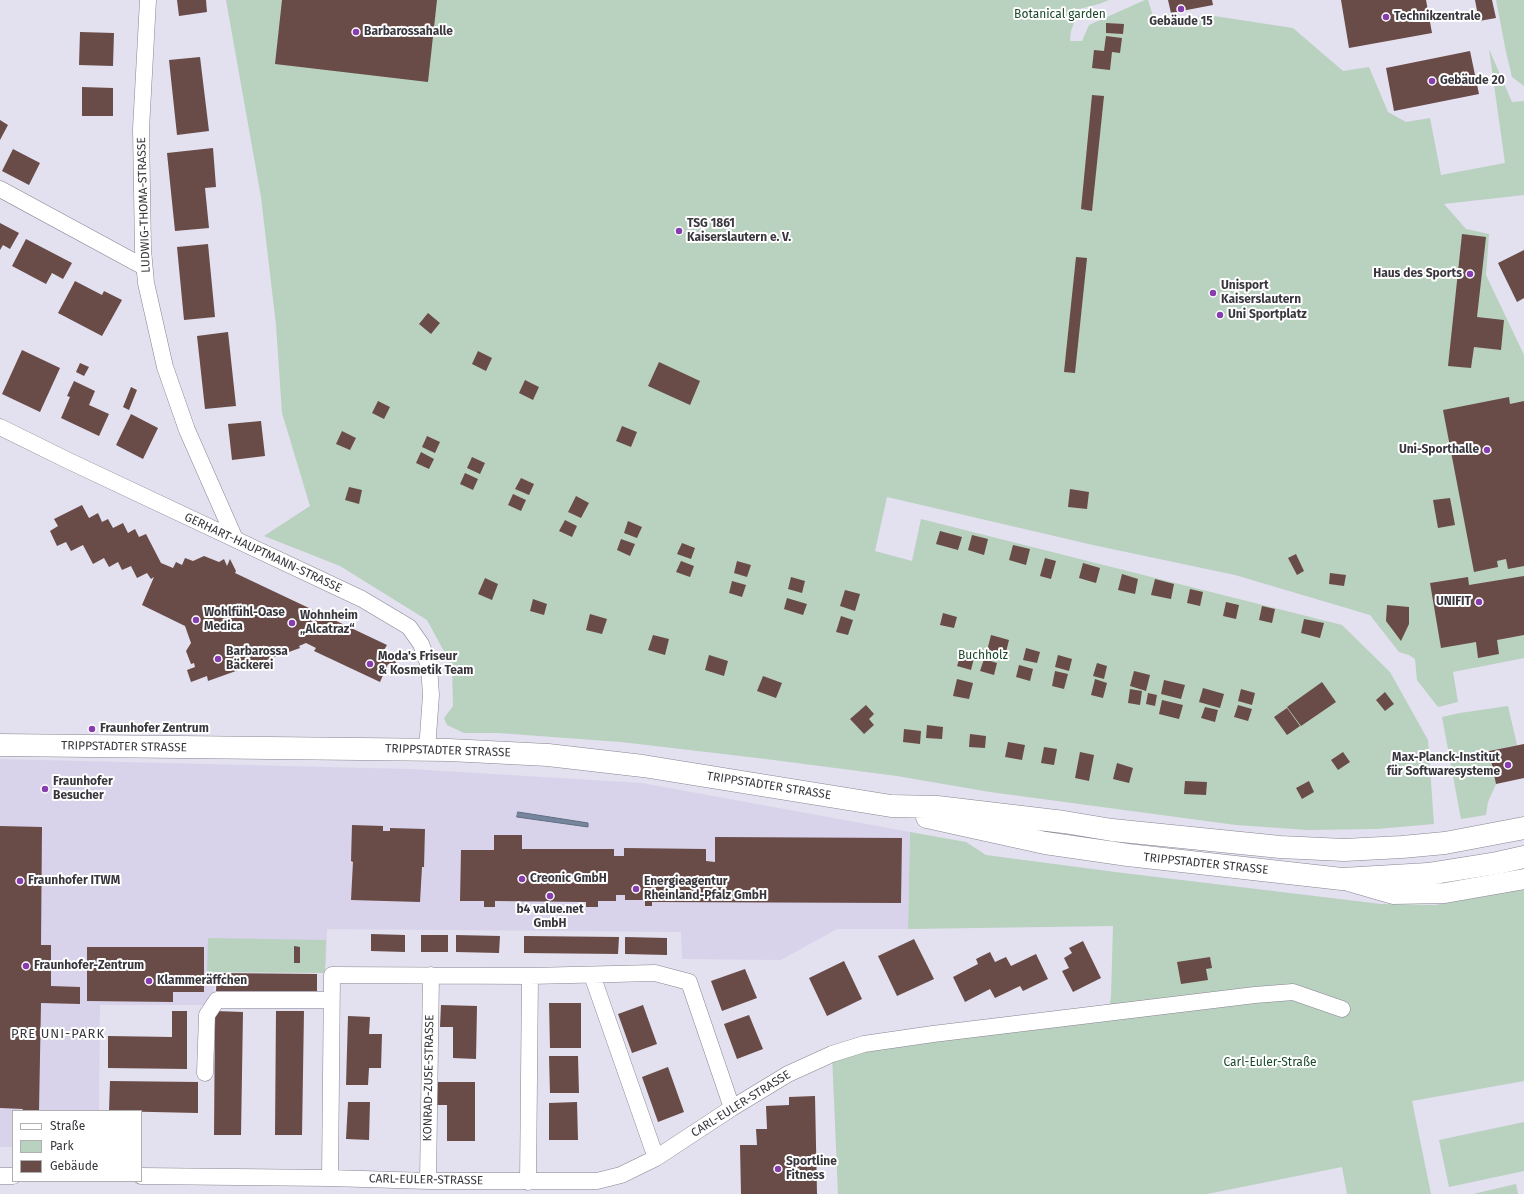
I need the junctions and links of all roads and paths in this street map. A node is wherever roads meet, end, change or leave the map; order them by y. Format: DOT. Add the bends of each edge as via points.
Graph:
graph roads {
  1 [pos="148,0"];
  2 [pos="0,189"];
  3 [pos="144,267"];
  4 [pos="0,427"];
  5 [pos="236,539"];
  6 [pos="0,745"];
  7 [pos="427,750"];
  8 [pos="891,806"];
  9 [pos="1524,828"];
  10 [pos="1524,857"];
  11 [pos="1342,879"];
  12 [pos="1524,879"];
  13 [pos="431,975"];
  14 [pos="592,975"];
  15 [pos="530,976"];
  16 [pos="332,1000"];
  17 [pos="1342,1009"];
  18 [pos="205,1073"];
  19 [pos="732,1108"];
  20 [pos="656,1158"];
  21 [pos="0,1176"];
  22 [pos="12,1176"];
  23 [pos="142,1176"];
  24 [pos="330,1178"];
  25 [pos="428,1181"];
  26 [pos="528,1182"];
  1 -- 3 [label="street, LUDWIG-THOMA-STRASSE" via="141,130"];
  2 -- 3 [label="street"];
  3 -- 5 [label="street, LUDWIG-THOMA-STRASSE" via="165,367 187,430"];
  4 -- 5 [label="street, GERHART-HAUPTMANN-STRASSE" via="69,462"];
  5 -- 7 [label="street, GERHART-HAUPTMANN-STRASSE" via="362,598 409,627 421,644 429,666 431,695"];
  6 -- 7 [label="main road, TRIPPSTADTER STRASSE"];
  7 -- 8 [label="main road, TRIPPSTADTER STRASSE" via="548,755 643,766"];
  8 -- 9 [label="main road, TRIPPSTADTER STRASSE" via="937,807 1112,830 1280,847 1344,850 1445,843"];
  8 -- 11 [label="main road, TRIPPSTADTER STRASSE" via="936,820 1045,843"];
  10 -- 11 [label="main road, TRIPPSTADTER STRASSE" via="1428,874"];
  11 -- 12 [label="street" via="1394,894 1445,893"];
  13 -- 15 [label="street"];
  13 -- 16 [label="street" via="332,975"];
  13 -- 25 [label="street, KONRAD-ZUSE-STRASSE"];
  14 -- 15 [label="street"];
  14 -- 19 [label="street" via="656,973 689,982"];
  14 -- 20 [label="street"];
  15 -- 26 [label="street"];
  16 -- 18 [label="street" via="217,1000 207,1015"];
  16 -- 24 [label="street"];
  17 -- 19 [label="street, CARL-EULER-STRASSE" via="1293,992 864,1044 832,1054 788,1074"];
  19 -- 20 [label="street, CARL-EULER-STRASSE"];
  20 -- 26 [label="street, CARL-EULER-STRASSE" via="621,1175 597,1181"];
  21 -- 22 [label="street"];
  23 -- 24 [label="street, CARL-EULER-STRASSE"];
  24 -- 25 [label="street, CARL-EULER-STRASSE"];
  25 -- 26 [label="street, CARL-EULER-STRASSE"];
}
